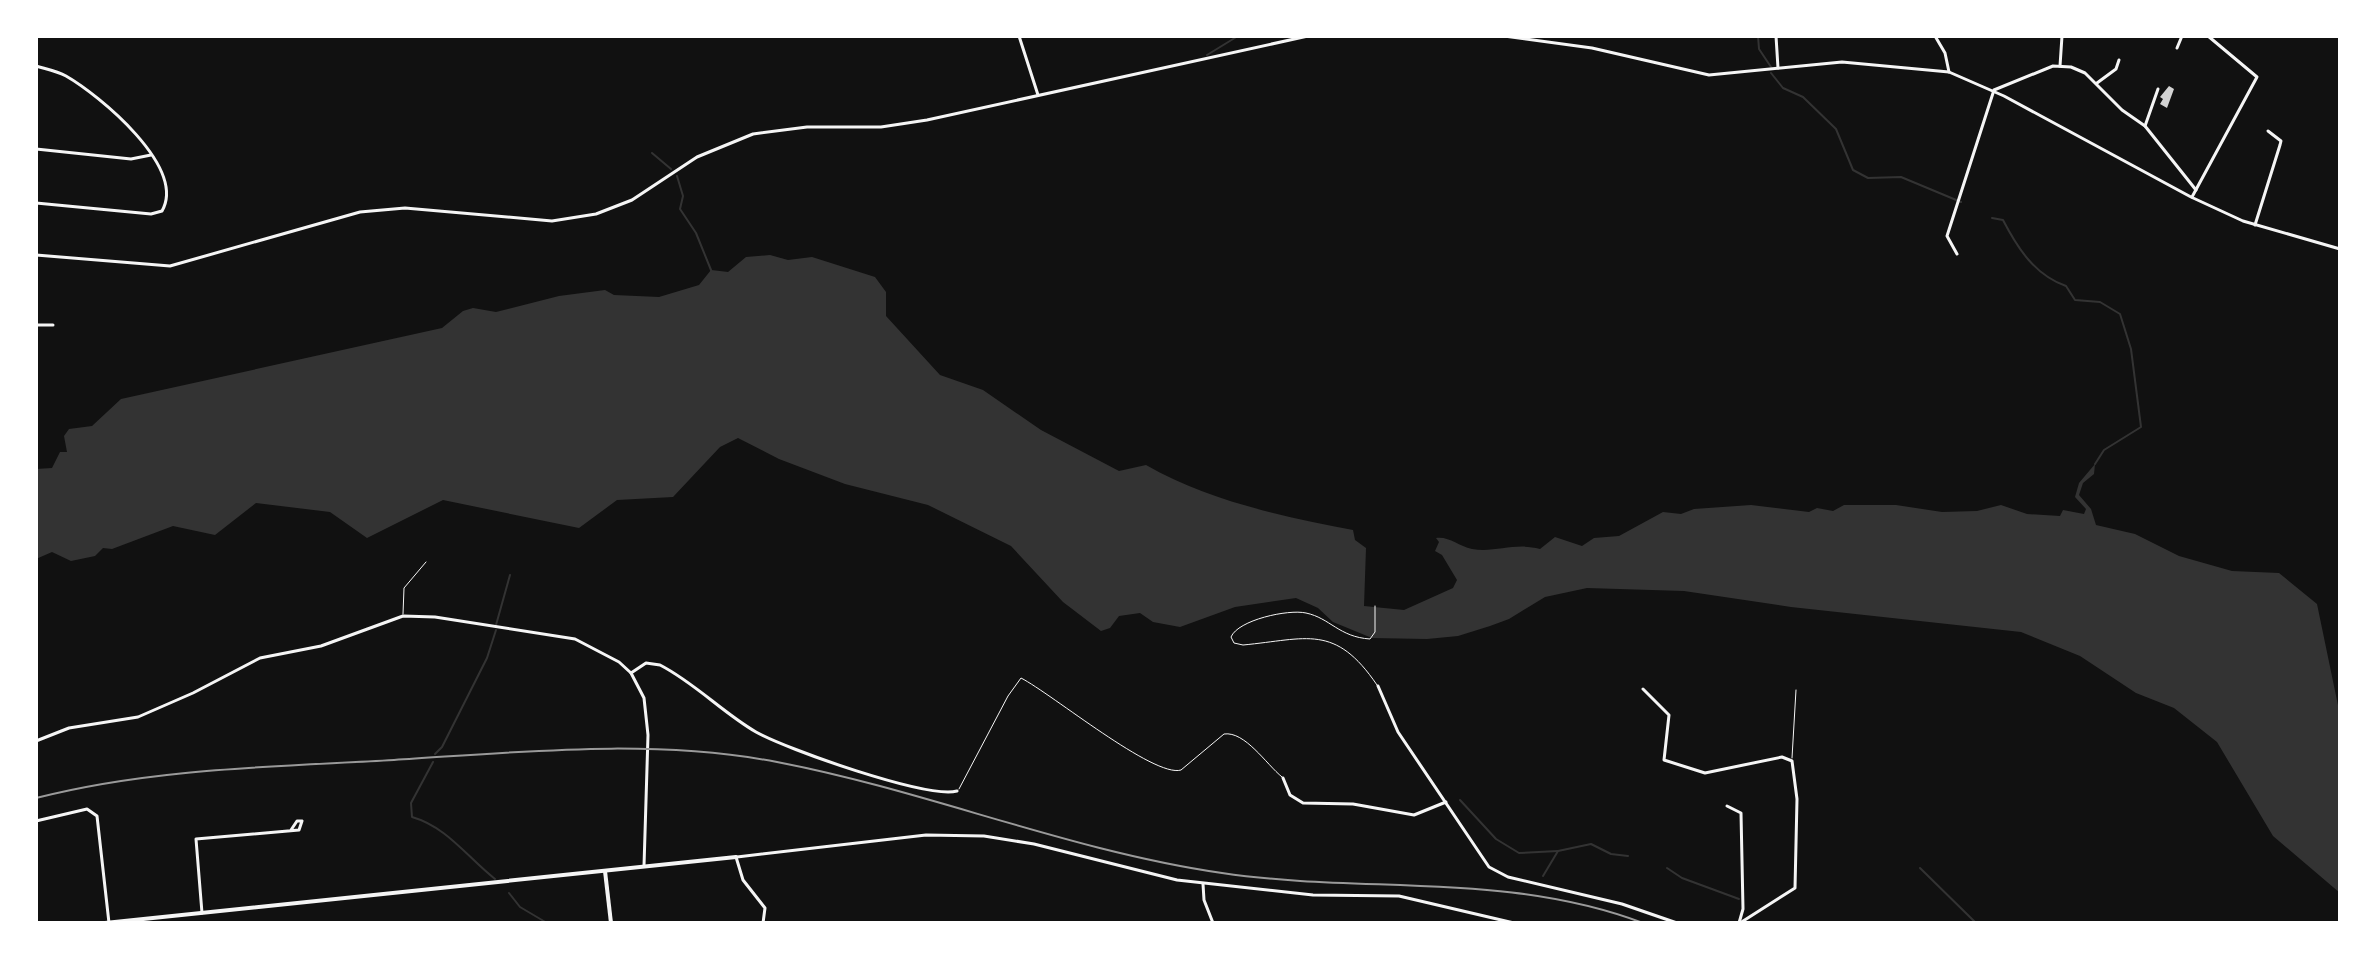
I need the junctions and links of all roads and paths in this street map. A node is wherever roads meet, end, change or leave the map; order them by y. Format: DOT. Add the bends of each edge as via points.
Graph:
graph roads {
  1 [pos="1019,36"];
  2 [pos="1308,36"];
  3 [pos="1504,36"];
  4 [pos="1566,36"];
  5 [pos="1776,36"];
  6 [pos="1935,36"];
  7 [pos="2062,36"];
  8 [pos="2182,36"];
  9 [pos="2208,36"];
  10 [pos="1566,44"];
  11 [pos="2177,48"];
  12 [pos="2119,60"];
  13 [pos="36,66"];
  14 [pos="2060,66"];
  15 [pos="1778,68"];
  16 [pos="1949,72"];
  17 [pos="2097,83"];
  18 [pos="2158,89"];
  19 [pos="1994,90"];
  20 [pos="1038,95"];
  21 [pos="2145,126"];
  22 [pos="2268,131"];
  23 [pos="36,149"];
  24 [pos="152,155"];
  25 [pos="2196,190"];
  26 [pos="2191,197"];
  27 [pos="36,203"];
  28 [pos="2255,225"];
  29 [pos="2340,249"];
  30 [pos="1957,254"];
  31 [pos="36,255"];
  32 [pos="36,325"];
  33 [pos="53,325"];
  34 [pos="426,562"];
  35 [pos="1375,606"];
  36 [pos="403,616"];
  37 [pos="631,673"];
  38 [pos="1378,686"];
  39 [pos="1643,689"];
  40 [pos="1796,690"];
  41 [pos="36,741"];
  42 [pos="1792,761"];
  43 [pos="1283,778"];
  44 [pos="957,791"];
  45 [pos="1446,802"];
  46 [pos="1727,806"];
  47 [pos="36,821"];
  48 [pos="291,830"];
  49 [pos="736,857"];
  50 [pos="644,866"];
  51 [pos="605,871"];
  52 [pos="1203,884"];
  53 [pos="202,913"];
  54 [pos="108,923"];
  55 [pos="611,923"];
  56 [pos="763,923"];
  57 [pos="1213,923"];
  58 [pos="1514,923"];
  59 [pos="1677,923"];
  60 [pos="1740,923"];
  1 -- 20 [label="street"];
  2 -- 20 [label="street"];
  3 -- 10 [label="street"];
  4 -- 10 [label="lane"];
  5 -- 15 [label="street"];
  6 -- 16 [label="street"];
  7 -- 14 [label="street"];
  8 -- 11 [label="street"];
  9 -- 25 [label="street" via="2257,77"];
  10 -- 15 [label="street" via="1696,74"];
  12 -- 17 [label="street" via="2116,69"];
  13 -- 24 [label="street" via="82,87 138,133"];
  14 -- 17 [label="street" via="2085,73"];
  14 -- 19 [label="street"];
  15 -- 16 [label="street" via="1842,62"];
  16 -- 19 [label="street"];
  17 -- 21 [label="street" via="2111,101"];
  18 -- 21 [label="street"];
  19 -- 26 [label="street"];
  19 -- 30 [label="street" via="1947,236"];
  20 -- 31 [label="street" via="881,127 807,127 753,134 697,157 632,200 574,219 391,208 360,212 170,266"];
  21 -- 25 [label="street"];
  22 -- 28 [label="street" via="2281,141"];
  23 -- 24 [label="street" via="131,159"];
  24 -- 27 [label="street" via="165,191 162,211"];
  25 -- 26 [label="street"];
  26 -- 28 [label="street"];
  28 -- 29 [label="street"];
  32 -- 33 [label="street"];
  34 -- 36 [label="lane" via="401,594"];
  35 -- 38 [label="lane" via="1370,639 1350,636 1298,612 1241,626 1231,637 1243,645 1327,639 1355,657"];
  36 -- 37 [label="street" via="575,639"];
  36 -- 41 [label="street" via="321,646 260,658 138,717 69,728"];
  37 -- 44 [label="street" via="646,663 660,665 770,739 861,772 926,789"];
  37 -- 50 [label="street" via="644,698 648,735"];
  38 -- 45 [label="street" via="1398,732"];
  39 -- 42 [label="street" via="1669,715 1664,760 1705,773 1782,757"];
  40 -- 42 [label="lane"];
  42 -- 60 [label="street" via="1797,799 1795,888"];
  43 -- 44 [label="lane" via="1232,733 1173,771 1123,747 1021,678"];
  43 -- 45 [label="street" via="1290,795 1303,803 1353,804 1414,815"];
  45 -- 59 [label="street" via="1477,854 1498,873"];
  46 -- 60 [label="street" via="1741,813"];
  47 -- 54 [label="street" via="87,809 97,816"];
  48 -- 53 [label="street" via="196,839"];
  49 -- 50 [label="main road"];
  49 -- 52 [label="street" via="966,835 1034,844"];
  49 -- 56 [label="street" via="743,880 765,908"];
  50 -- 51 [label="main road"];
  51 -- 53 [label="main road"];
  51 -- 55 [label="main road"];
  52 -- 57 [label="street"];
  52 -- 58 [label="street" via="1313,895 1399,896"];
  53 -- 54 [label="main road"];
}
